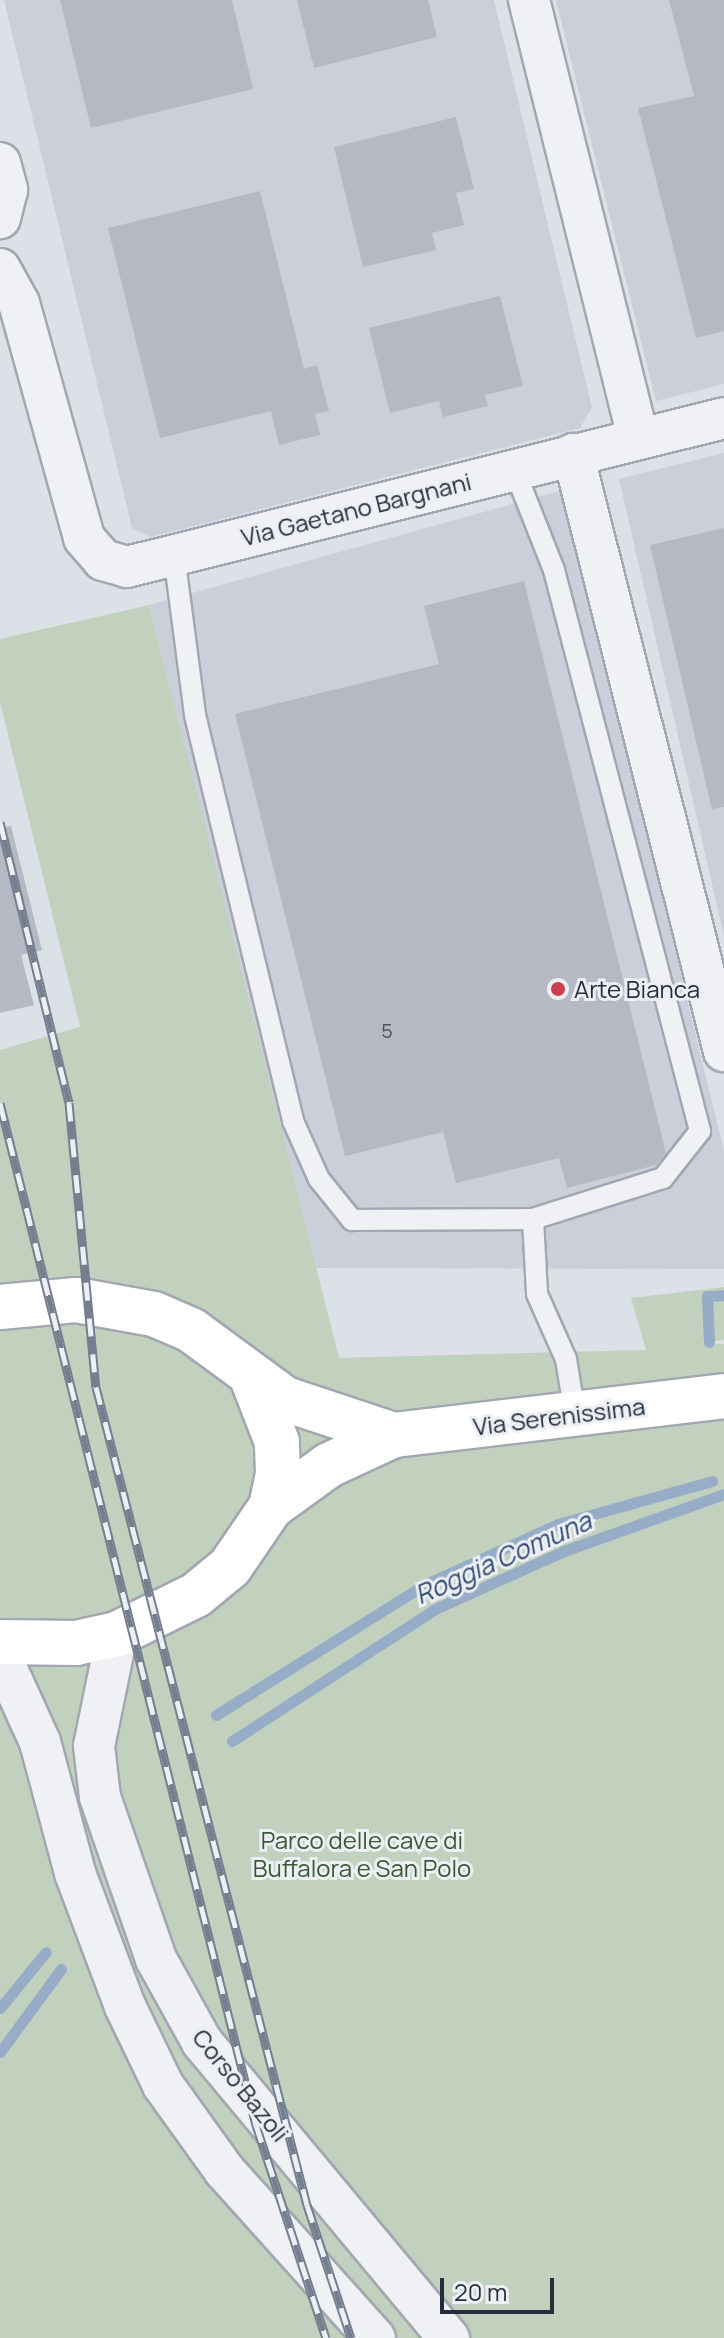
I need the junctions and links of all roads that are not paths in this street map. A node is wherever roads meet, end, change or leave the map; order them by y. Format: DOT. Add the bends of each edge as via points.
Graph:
graph roads {
  1 [pos="529,0"];
  2 [pos="0,163"];
  3 [pos="0,218"];
  4 [pos="0,269"];
  5 [pos="724,418"];
  6 [pos="638,437"];
  7 [pos="573,454"];
  8 [pos="514,469"];
  9 [pos="174,555"];
  10 [pos="724,1051"];
  11 [pos="533,1219"];
  12 [pos="0,1307"];
  13 [pos="253,1380"];
  14 [pos="724,1396"];
  15 [pos="575,1414"];
  16 [pos="394,1435"];
  17 [pos="271,1507"];
  18 [pos="117,1634"];
  19 [pos="0,1642"];
  20 [pos="0,1654"];
  21 [pos="375,2338"];
  22 [pos="449,2338"];
  1 -- 6 [label="street"];
  2 -- 3 [label="street" via="7,190"];
  4 -- 9 [label="street, Via Gaetano Bargnani" via="19,303 84,538 103,560 127,567"];
  5 -- 6 [label="street, Via Gaetano Bargnani"];
  6 -- 7 [label="street, Via Gaetano Bargnani"];
  7 -- 8 [label="street, Via Gaetano Bargnani"];
  7 -- 10 [label="street"];
  8 -- 9 [label="street, Via Gaetano Bargnani"];
  8 -- 11 [label="lane" via="554,570 700,1131 663,1178"];
  9 -- 11 [label="lane" via="195,715 293,1121 319,1179 352,1220"];
  11 -- 15 [label="lane" via="537,1294 566,1359"];
  12 -- 13 [label="main road, Via Serenissima" via="76,1300 154,1314 191,1330"];
  13 -- 16 [label="main road, Via Serenissima" via="320,1414"];
  13 -- 17 [label="main road, Via Serenissima" via="277,1442"];
  14 -- 15 [label="main road, Via Serenissima"];
  15 -- 16 [label="main road, Via Serenissima"];
  16 -- 17 [label="main road, Via Serenissima" via="329,1465"];
  17 -- 18 [label="main road, Via Serenissima" via="254,1539 196,1595"];
  18 -- 19 [label="main road, Via Serenissima" via="76,1643"];
  18 -- 22 [label="street, Corso Bazoli" via="94,1746 100,1797 156,1959 202,2042"];
  20 -- 21 [label="street" via="40,1742 75,1873 163,2085 224,2170"];
}
